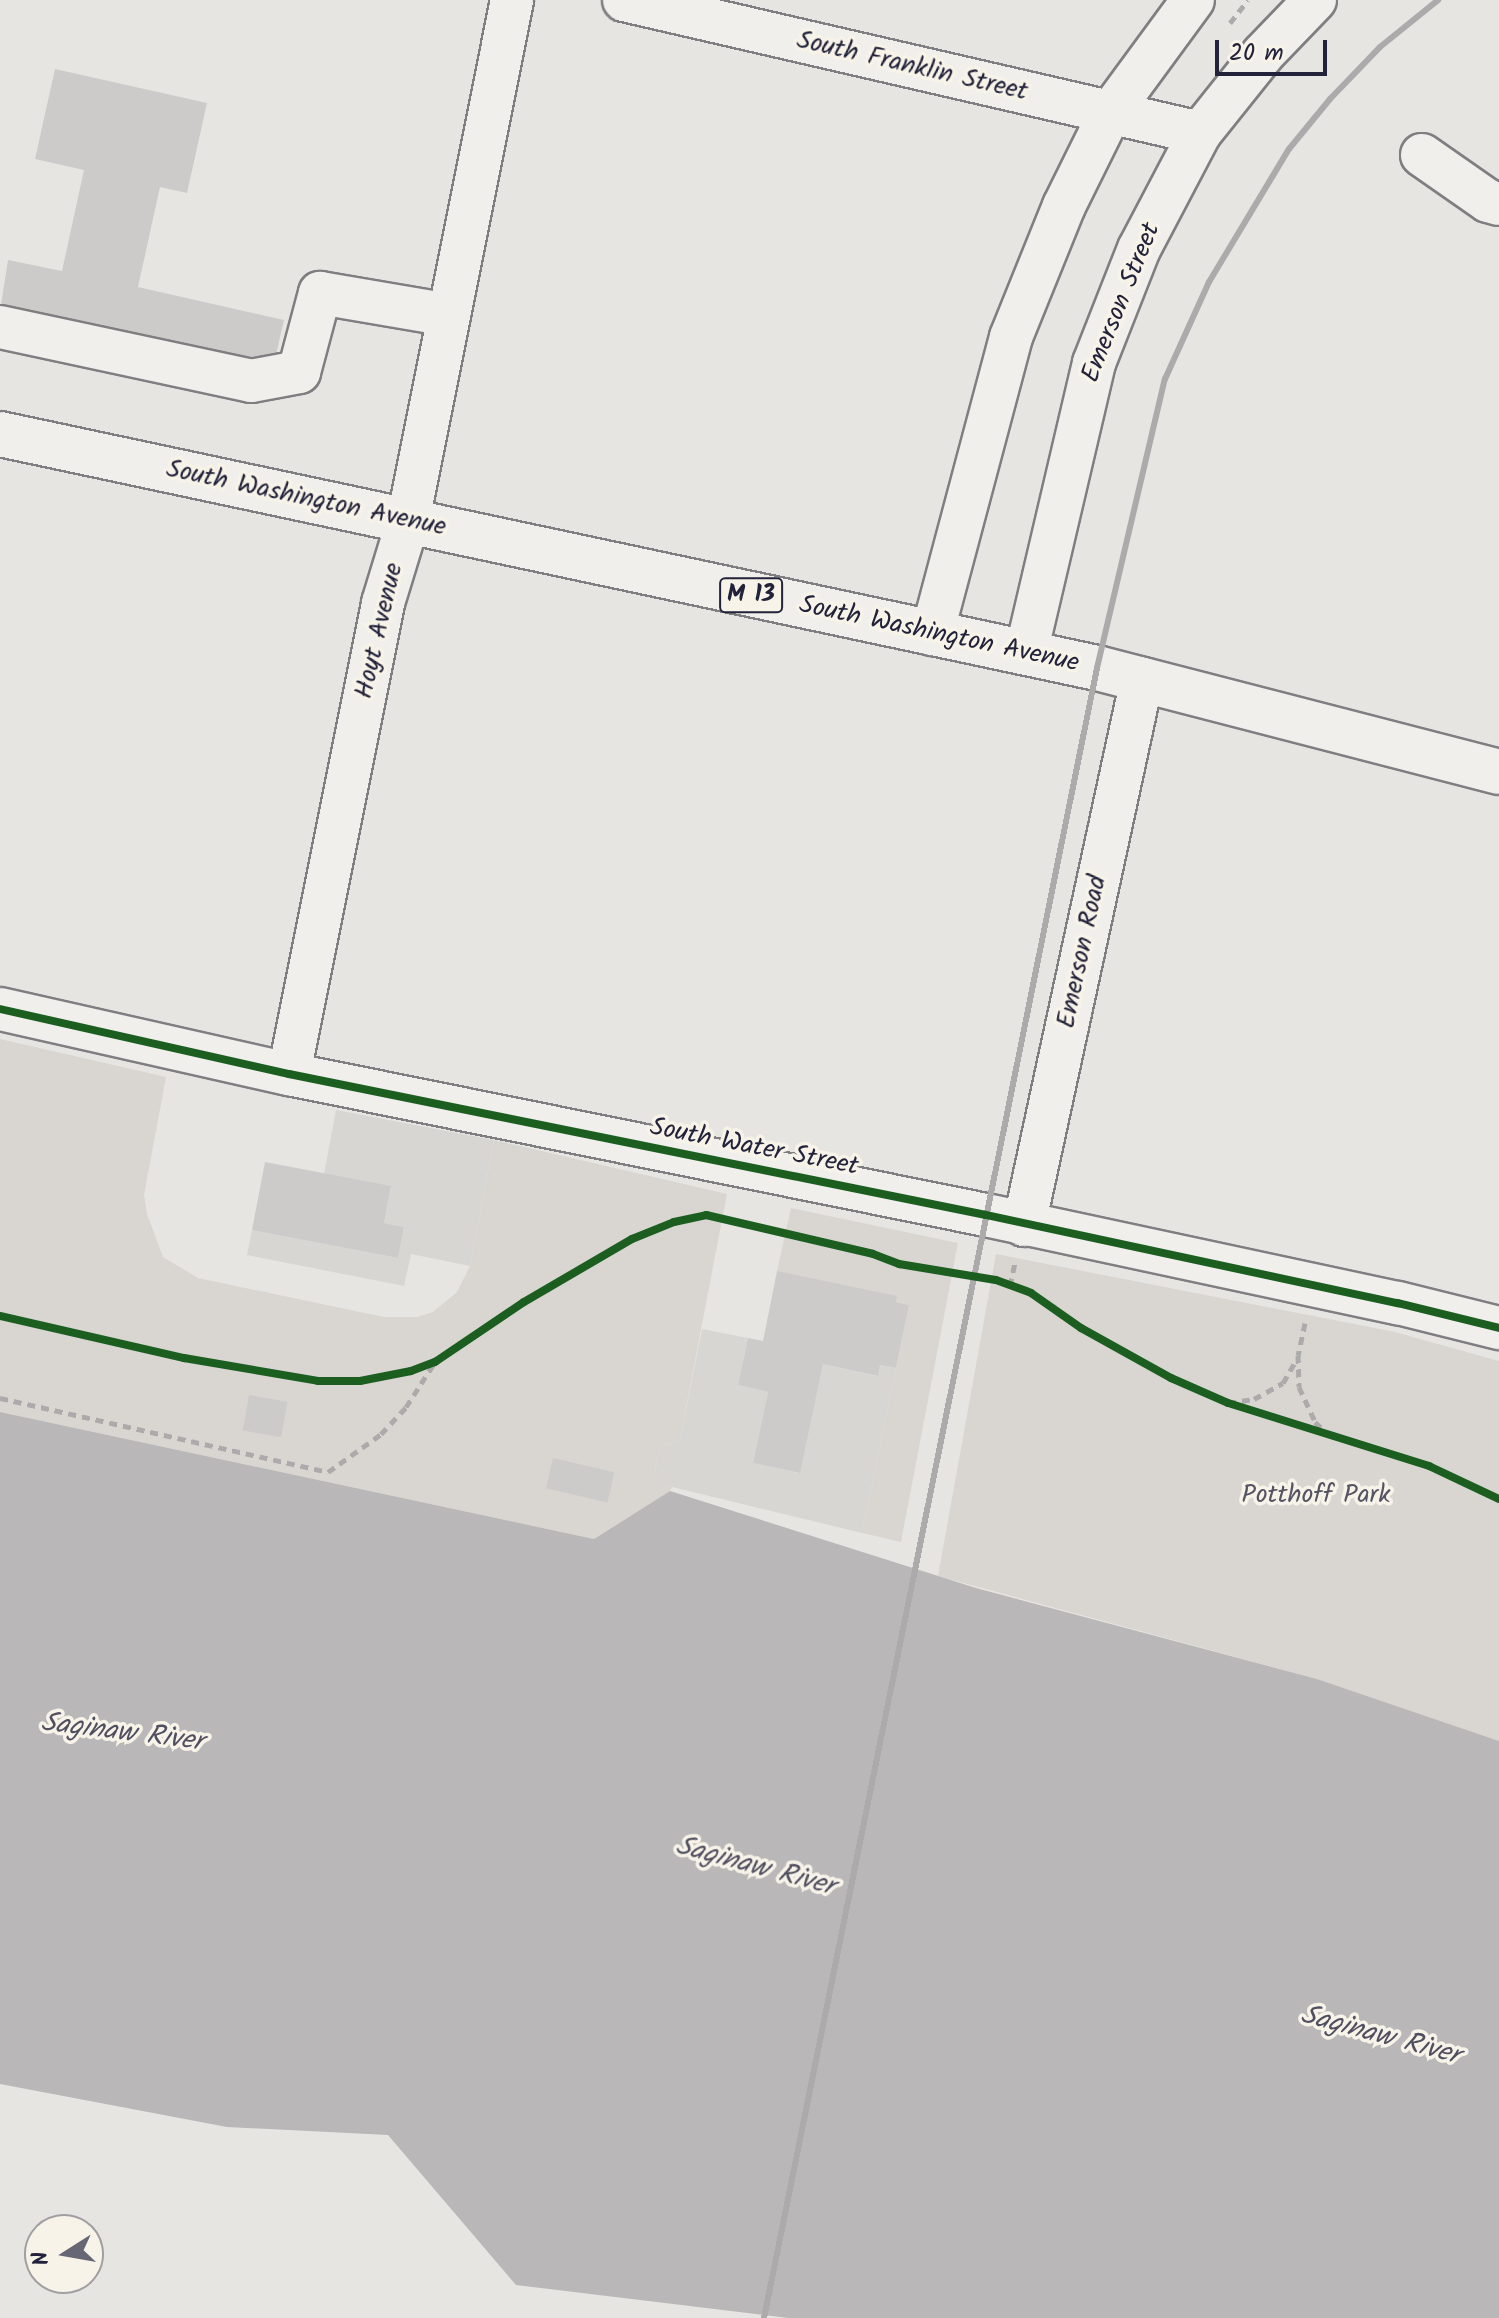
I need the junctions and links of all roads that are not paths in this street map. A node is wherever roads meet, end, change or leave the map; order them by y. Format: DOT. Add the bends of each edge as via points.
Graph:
graph roads {
  1 [pos="512,0"];
  2 [pos="624,0"];
  3 [pos="1193,0"];
  4 [pos="1315,0"];
  5 [pos="1110,113"];
  6 [pos="1200,133"];
  7 [pos="1422,155"];
  8 [pos="1499,204"];
  9 [pos="449,315"];
  10 [pos="0,327"];
  11 [pos="0,434"];
  12 [pos="408,521"];
  13 [pos="932,634"];
  14 [pos="1026,653"];
  15 [pos="1142,679"];
  16 [pos="1499,772"];
  17 [pos="0,1009"];
  18 [pos="289,1074"];
  19 [pos="1024,1225"];
  20 [pos="1499,1328"];
  1 -- 9 [label="street, Hoyt Avenue"];
  2 -- 5 [label="street, South Franklin Street"];
  3 -- 5 [label="street"];
  4 -- 6 [label="street, Emerson Street" via="1263,54"];
  5 -- 6 [label="street, South Franklin Street"];
  5 -- 13 [label="street" via="1064,206 1011,337"];
  6 -- 14 [label="street, Emerson Street" via="1139,249 1094,363"];
  7 -- 8 [label="street"];
  9 -- 10 [label="street" via="320,293 299,372 251,381"];
  9 -- 12 [label="street, Hoyt Avenue"];
  11 -- 12 [label="main road, South Washington Avenue / M 13"];
  12 -- 13 [label="main road, South Washington Avenue / M 13"];
  12 -- 18 [label="street, Hoyt Avenue" via="383,603"];
  13 -- 14 [label="main road, South Washington Avenue / M 13"];
  14 -- 15 [label="main road, South Washington Avenue / M 13"];
  15 -- 16 [label="main road, South Washington Avenue / M 13"];
  15 -- 19 [label="street, Emerson Road"];
  17 -- 18 [label="street, South Water Street"];
  18 -- 19 [label="street, South Water Street"];
  19 -- 20 [label="street, South Water Street"];
}
